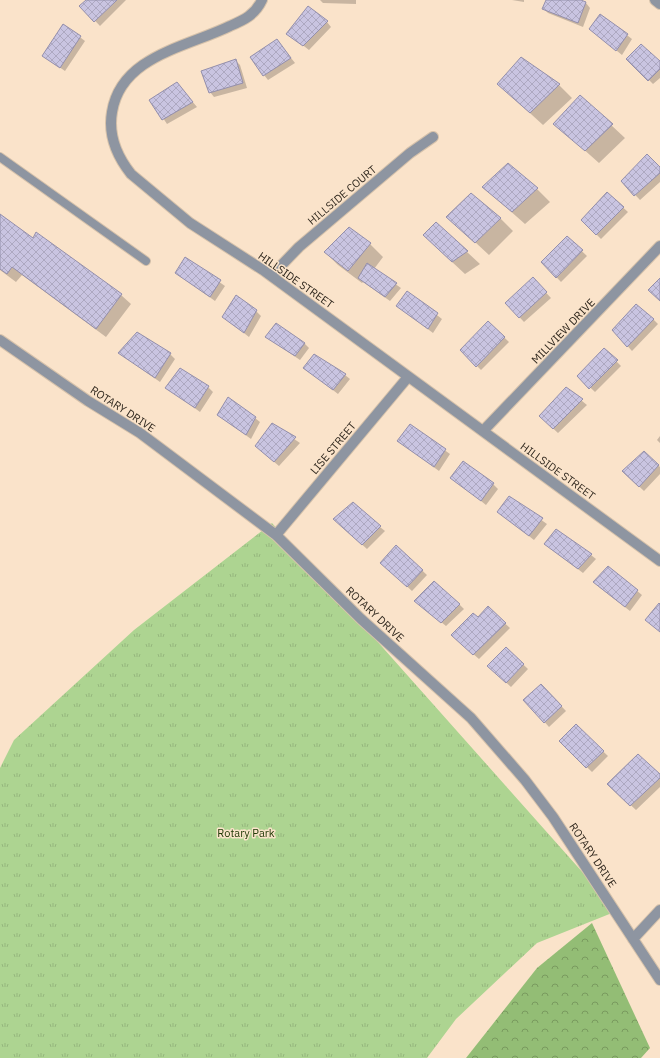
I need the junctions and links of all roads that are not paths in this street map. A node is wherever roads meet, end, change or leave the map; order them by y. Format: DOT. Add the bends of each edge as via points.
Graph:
graph roads {
  1 [pos="262,0"];
  2 [pos="655,0"];
  3 [pos="660,4"];
  4 [pos="433,137"];
  5 [pos="0,157"];
  6 [pos="660,246"];
  7 [pos="146,261"];
  8 [pos="271,276"];
  9 [pos="0,340"];
  10 [pos="408,377"];
  11 [pos="483,431"];
  12 [pos="276,535"];
  13 [pos="658,556"];
  14 [pos="660,910"];
  15 [pos="633,938"];
  16 [pos="660,980"];
  1 -- 8 [label="street, HILLSIDE STREET" via="249,17 215,34 151,59 138,68 117,94 111,129 118,155 131,174 190,223"];
  2 -- 3 [label="street"];
  4 -- 8 [label="street, HILLSIDE COURT" via="410,153 299,247"];
  5 -- 7 [label="lane"];
  6 -- 11 [label="street, MILLVIEW DRIVE"];
  8 -- 10 [label="street, HILLSIDE STREET"];
  9 -- 12 [label="street, ROTARY DRIVE" via="88,401 140,433"];
  10 -- 11 [label="street, HILLSIDE STREET"];
  10 -- 12 [label="street, LISE STREET"];
  11 -- 13 [label="street, HILLSIDE STREET"];
  12 -- 15 [label="street, ROTARY DRIVE" via="361,619 470,718 519,772 553,817"];
  14 -- 15 [label="street"];
  15 -- 16 [label="street, ROTARY DRIVE"];
}
